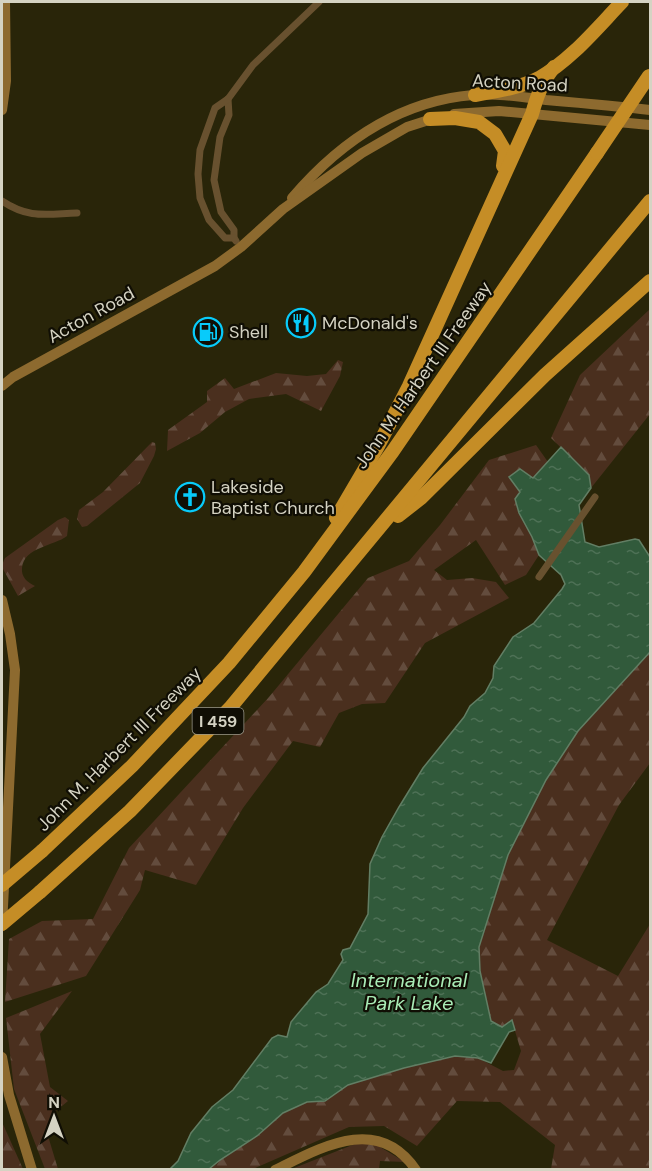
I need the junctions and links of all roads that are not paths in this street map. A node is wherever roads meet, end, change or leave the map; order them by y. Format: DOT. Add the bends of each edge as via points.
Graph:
graph roads {
  1 [pos="5,2"];
  2 [pos="319,2"];
  3 [pos="622,2"];
  4 [pos="554,67"];
  5 [pos="650,75"];
  6 [pos="476,95"];
  7 [pos="228,99"];
  8 [pos="536,99"];
  9 [pos="2,110"];
  10 [pos="651,110"];
  11 [pos="531,114"];
  12 [pos="430,119"];
  13 [pos="651,125"];
  14 [pos="501,180"];
  15 [pos="2,201"];
  16 [pos="651,201"];
  17 [pos="283,209"];
  18 [pos="77,213"];
  19 [pos="237,242"];
  20 [pos="651,280"];
  21 [pos="2,386"];
  22 [pos="595,497"];
  23 [pos="377,532"];
  24 [pos="304,572"];
  25 [pos="539,577"];
  26 [pos="2,600"];
  27 [pos="2,885"];
  28 [pos="2,925"];
  29 [pos="2,1057"];
  30 [pos="32,1170"];
  31 [pos="275,1170"];
  32 [pos="416,1170"];
  1 -- 9 [label="street" via="6,81"];
  2 -- 7 [label="street" via="253,65"];
  3 -- 4 [label="highway"];
  4 -- 6 [label="highway" via="520,86"];
  4 -- 8 [label="highway"];
  5 -- 24 [label="highway, John M. Harbert III Freeway / I 459, bridge" via="393,452"];
  6 -- 8 [label="street, Acton Road"];
  6 -- 17 [label="street, Acton Road" via="429,102 372,127 314,173"];
  7 -- 19 [label="street" via="230,115 220,136 214,180 221,212"];
  7 -- 19 [label="street" via="215,108 200,150 198,174 200,198 209,220 225,238"];
  8 -- 10 [label="street, Acton Road"];
  8 -- 11 [label="highway"];
  11 -- 12 [label="street, Acton Road" via="474,112"];
  11 -- 13 [label="street, Acton Road"];
  11 -- 14 [label="highway"];
  12 -- 14 [label="highway" via="479,122 495,134 505,151"];
  12 -- 17 [label="street, Acton Road" via="385,138"];
  14 -- 24 [label="highway" via="409,386"];
  15 -- 18 [label="street" via="28,214"];
  16 -- 23 [label="highway, I 459"];
  17 -- 19 [label="street, Acton Road"];
  19 -- 21 [label="street, Acton Road" via="215,266"];
  20 -- 23 [label="highway" via="545,375 421,498"];
  22 -- 25 [label="street"];
  23 -- 28 [label="highway, I 459, bridge" via="230,708 130,811"];
  24 -- 27 [label="highway, John M. Harbert III Freeway / I 459, bridge" via="229,663 132,766"];
  26 -- 28 [label="street" via="15,670"];
  29 -- 30 [label="street"];
  31 -- 32 [label="street" via="328,1146 366,1138 399,1150"];
}
